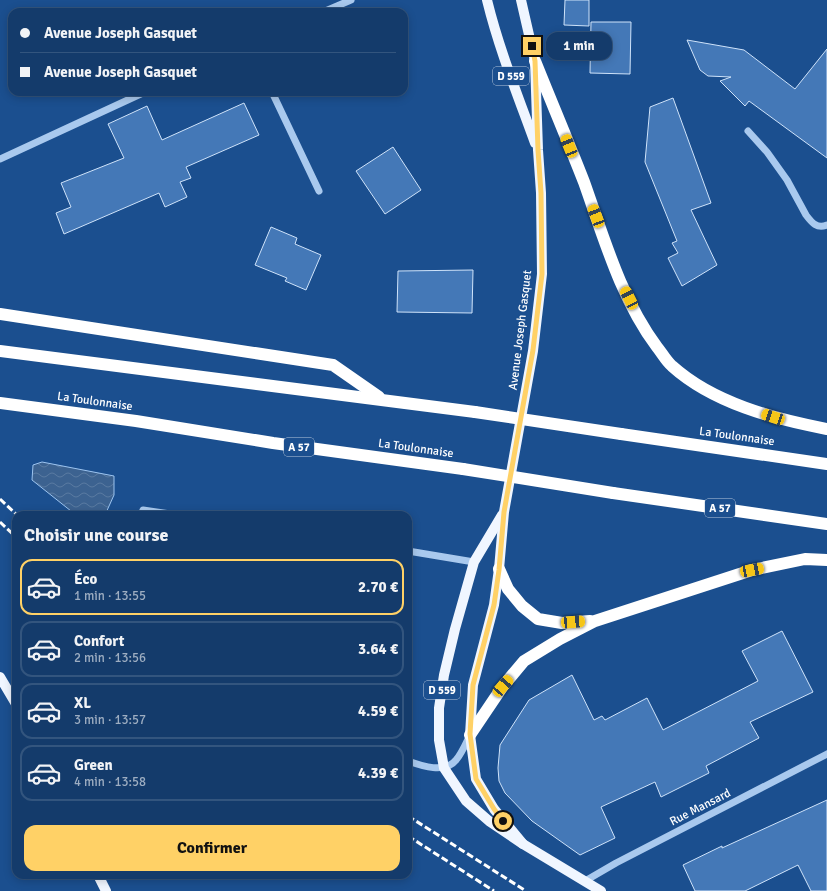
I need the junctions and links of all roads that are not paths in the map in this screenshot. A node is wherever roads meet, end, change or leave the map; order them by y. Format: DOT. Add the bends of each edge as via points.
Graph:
graph roads {
  1 [pos="351,0"];
  2 [pos="487,0"];
  3 [pos="521,0"];
  4 [pos="332,8"];
  5 [pos="535,61"];
  6 [pos="136,96"];
  7 [pos="274,96"];
  8 [pos="748,131"];
  9 [pos="538,150"];
  10 [pos="0,160"];
  11 [pos="319,191"];
  12 [pos="827,225"];
  13 [pos="0,314"];
  14 [pos="0,352"];
  15 [pos="381,399"];
  16 [pos="0,402"];
  17 [pos="827,429"];
  18 [pos="827,464"];
  19 [pos="504,512"];
  20 [pos="827,524"];
  21 [pos="412,553"];
  22 [pos="827,560"];
  23 [pos="474,562"];
  24 [pos="499,570"];
  25 [pos="595,621"];
  26 [pos="0,677"];
  27 [pos="12,697"];
  28 [pos="470,734"];
  29 [pos="827,754"];
  30 [pos="412,762"];
  31 [pos="444,768"];
  32 [pos="523,844"];
  33 [pos="100,879"];
  34 [pos="585,881"];
  35 [pos="106,891"];
  36 [pos="601,891"];
  1 -- 4 [label="street"];
  2 -- 9 [label="main road, Avenue Joseph Gasquet / D 559" via="492,21"];
  3 -- 5 [label="main road, Avenue Joseph Gasquet / D 559"];
  5 -- 9 [label="main road, Avenue Joseph Gasquet / D 559"];
  5 -- 17 [label="highway" via="623,288 645,331 671,366 702,388 744,407 787,421"];
  6 -- 10 [label="street"];
  7 -- 11 [label="street"];
  8 -- 12 [label="street" via="787,180 810,221 819,226"];
  9 -- 19 [label="main road, Avenue Joseph Gasquet / D 559" via="542,274 533,350"];
  13 -- 15 [label="highway" via="332,365"];
  14 -- 15 [label="highway, La Toulonnaise"];
  15 -- 18 [label="highway, La Toulonnaise, bridge"];
  16 -- 20 [label="highway, La Toulonnaise / A 57, bridge"];
  19 -- 23 [label="main road, Avenue Joseph Gasquet / D 559"];
  19 -- 24 [label="main road, Avenue Joseph Gasquet / D 559"];
  21 -- 23 [label="street"];
  22 -- 25 [label="highway" via="805,559 752,570"];
  23 -- 31 [label="main road, Avenue Joseph Gasquet / D 559" via="455,629 439,708 439,740"];
  24 -- 25 [label="highway" via="508,589 522,606 538,619 562,623"];
  24 -- 28 [label="main road, Avenue Joseph Gasquet / D 559" via="494,605 473,685"];
  25 -- 28 [label="highway" via="524,661 503,686"];
  26 -- 27 [label="main road"];
  28 -- 31 [label="street" via="455,761"];
  28 -- 32 [label="main road, Avenue Joseph Gasquet / D 559" via="476,779 494,809"];
  29 -- 34 [label="street, Rue Mansard"];
  30 -- 31 [label="street"];
  31 -- 32 [label="main road, Avenue Joseph Gasquet / D 559" via="466,801 489,821"];
  32 -- 34 [label="main road, Avenue Joseph Gasquet / D 559"];
  33 -- 35 [label="main road"];
  34 -- 36 [label="main road, Avenue Joseph Gasquet / D 559"];
}
